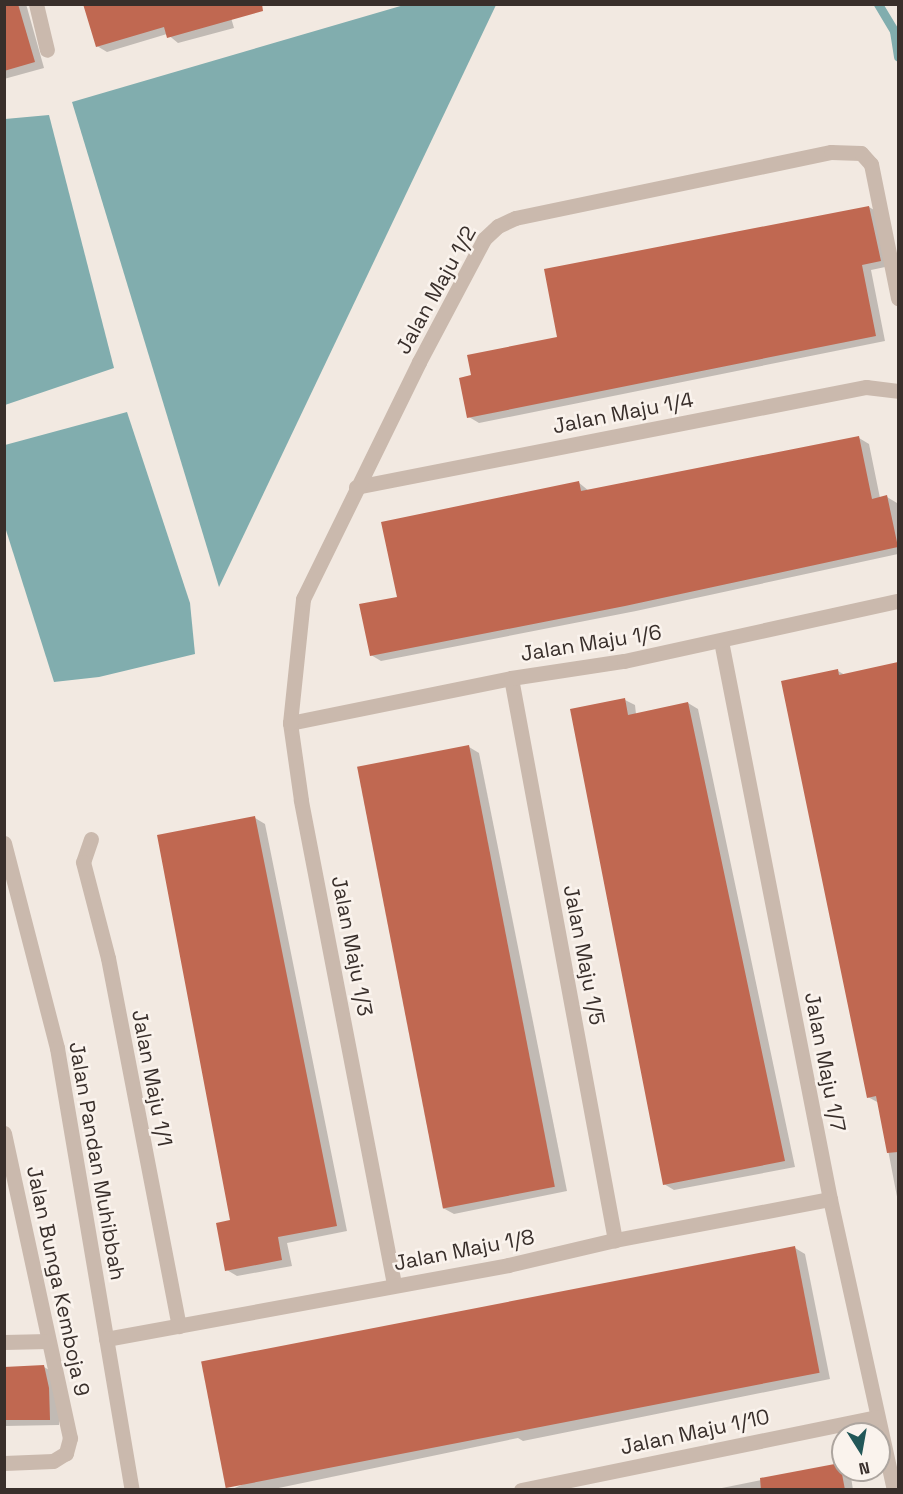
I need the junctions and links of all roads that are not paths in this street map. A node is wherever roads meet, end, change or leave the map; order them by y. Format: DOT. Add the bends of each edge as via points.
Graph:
graph roads {
  1 [pos="36,4"];
  2 [pos="47,50"];
  3 [pos="898,298"];
  4 [pos="898,391"];
  5 [pos="356,487"];
  6 [pos="898,601"];
  7 [pos="302,614"];
  8 [pos="721,641"];
  9 [pos="511,678"];
  10 [pos="290,723"];
  11 [pos="91,839"];
  12 [pos="4,843"];
  13 [pos="4,1133"];
  14 [pos="7,1150"];
  15 [pos="830,1199"];
  16 [pos="615,1240"];
  17 [pos="394,1284"];
  18 [pos="178,1326"];
  19 [pos="106,1340"];
  20 [pos="48,1341"];
  21 [pos="4,1342"];
  22 [pos="877,1416"];
  23 [pos="4,1463"];
  24 [pos="132,1490"];
  25 [pos="521,1490"];
  26 [pos="894,1490"];
  1 -- 2 [label="street"];
  3 -- 5 [label="street, Jalan Maju 1/2" via="876,178 861,153 831,152 515,218 484,239"];
  4 -- 5 [label="street, Jalan Maju 1/4" via="866,387"];
  5 -- 7 [label="street, Jalan Maju 1/2" via="303,599"];
  6 -- 8 [label="street, Jalan Maju 1/6"];
  7 -- 10 [label="street, Jalan Maju 1/3"];
  8 -- 9 [label="street, Jalan Maju 1/6"];
  8 -- 15 [label="street, Jalan Maju 1/7"];
  9 -- 10 [label="street, Jalan Maju 1/6"];
  9 -- 16 [label="street, Jalan Maju 1/5"];
  10 -- 17 [label="street, Jalan Maju 1/3"];
  11 -- 18 [label="street, Jalan Maju 1/1" via="83,862 108,958"];
  12 -- 19 [label="street, Jalan Pandan Muhibbah" via="57,1048"];
  13 -- 14 [label="street, Jalan Bunga Kemboja 9"];
  14 -- 20 [label="street, Jalan Bunga Kemboja 9"];
  15 -- 16 [label="street, Jalan Maju 1/8"];
  15 -- 22 [label="street, Jalan Maju 1/7"];
  16 -- 17 [label="street, Jalan Maju 1/8" via="508,1265"];
  17 -- 18 [label="street, Jalan Maju 1/8"];
  18 -- 19 [label="street, Jalan Maju 1/8"];
  19 -- 24 [label="street, Jalan Pandan Muhibbah"];
  20 -- 21 [label="street"];
  20 -- 23 [label="street, Jalan Bunga Kemboja 9" via="70,1438 66,1453 53,1461"];
  22 -- 25 [label="street, Jalan Maju 1/10"];
  22 -- 26 [label="street, Jalan Maju 1/7"];
}
